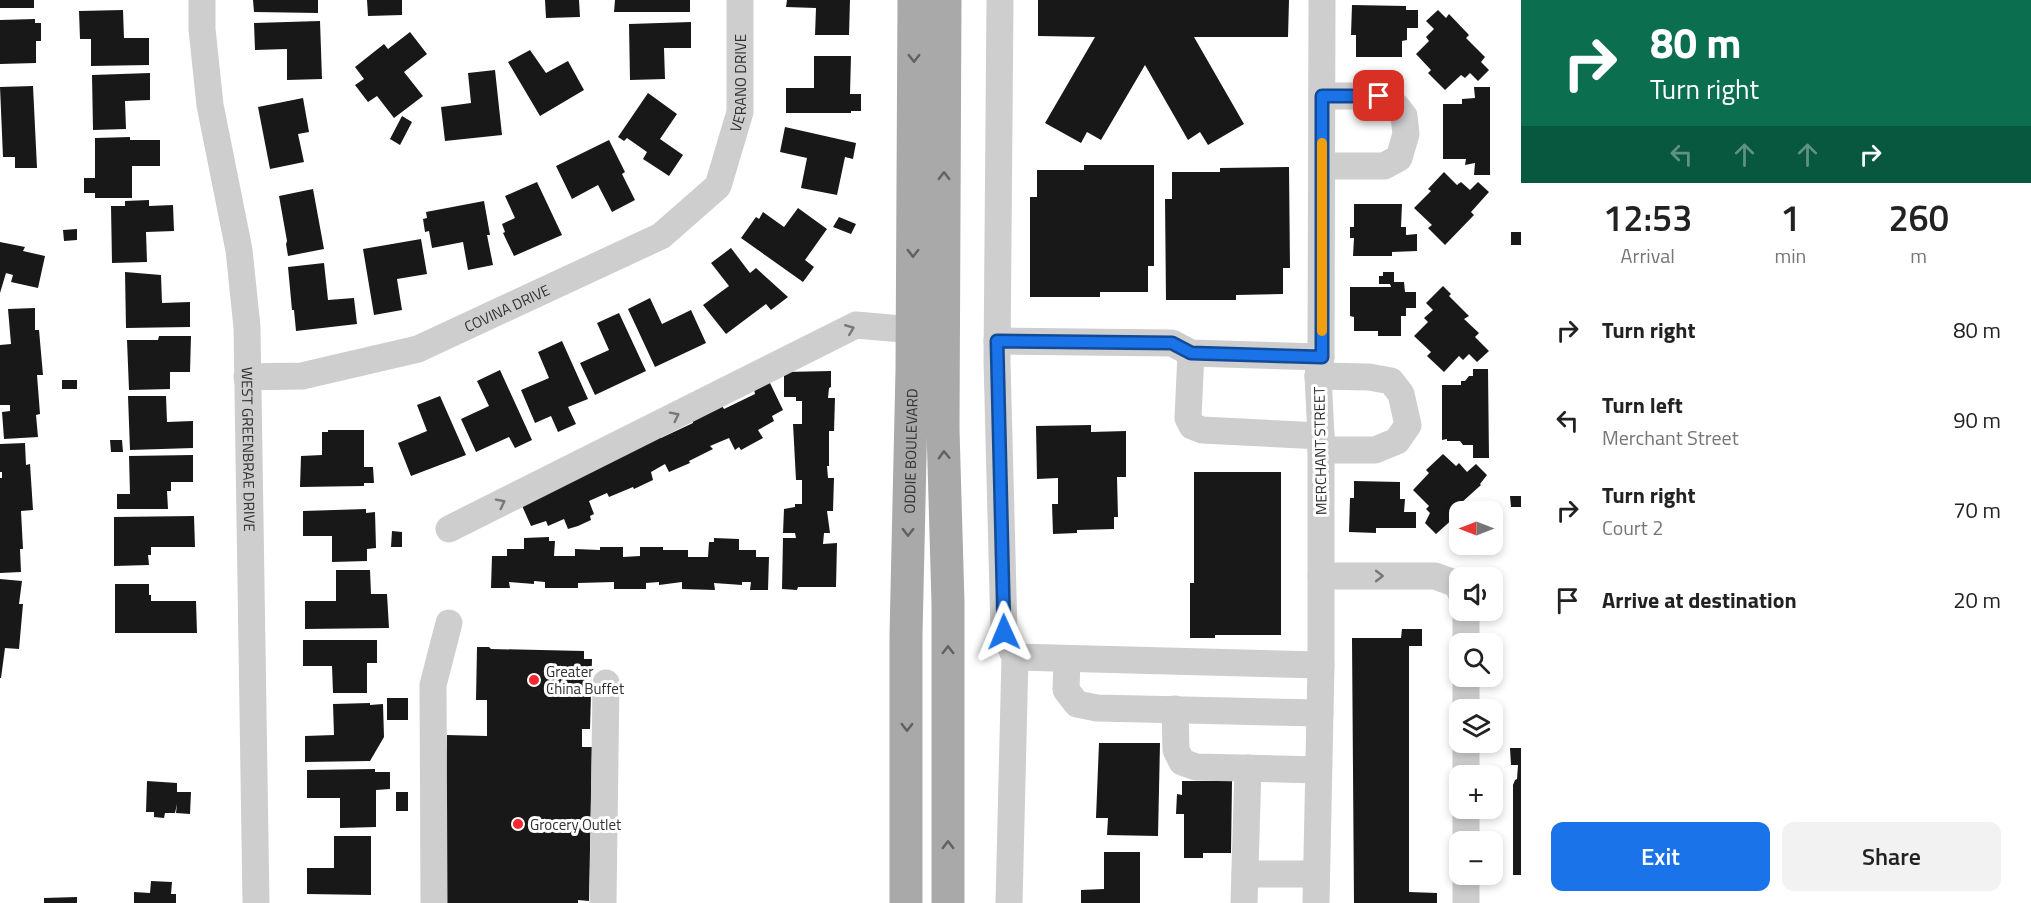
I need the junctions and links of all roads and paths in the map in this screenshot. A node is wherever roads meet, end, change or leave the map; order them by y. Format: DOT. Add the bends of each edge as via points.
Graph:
graph roads {
  1 [pos="202,0"];
  2 [pos="740,0"];
  3 [pos="914,0"];
  4 [pos="945,0"];
  5 [pos="1000,0"];
  6 [pos="1323,0"];
  7 [pos="1322,96"];
  8 [pos="725,163"];
  9 [pos="1322,166"];
  10 [pos="913,330"];
  11 [pos="997,341"];
  12 [pos="1191,353"];
  13 [pos="1320,366"];
  14 [pos="247,377"];
  15 [pos="1322,443"];
  16 [pos="448,530"];
  17 [pos="1321,576"];
  18 [pos="1449,581"];
  19 [pos="449,623"];
  20 [pos="1015,657"];
  21 [pos="1067,658"];
  22 [pos="1321,665"];
  23 [pos="606,683"];
  24 [pos="1175,709"];
  25 [pos="1320,712"];
  26 [pos="1248,768"];
  27 [pos="1318,770"];
  28 [pos="1245,874"];
  29 [pos="1316,874"];
  30 [pos="1466,885"];
  31 [pos="256,903"];
  32 [pos="434,903"];
  33 [pos="603,903"];
  34 [pos="906,903"];
  35 [pos="948,903"];
  36 [pos="1009,903"];
  37 [pos="1244,903"];
  38 [pos="1316,903"];
  39 [pos="1466,903"];
  1 -- 14 [label="street, WEST GREENBRAE DRIVE" via="210,105 238,250 247,327"];
  2 -- 8 [label="street, VERANO DRIVE" via="740,112"];
  3 -- 10 [label="main road, ODDIE BOULEVARD, one-way"];
  35 -- 4 [label="main road, one-way" via="948,603 943,429"];
  5 -- 11 [label="street"];
  6 -- 7 [label="street, MERCHANT STREET"];
  7 -- 9 [label="street, MERCHANT STREET"];
  7 -- 9 [label="street" via="1379,96 1404,116 1406,134 1399,158 1384,166"];
  8 -- 14 [label="street, COVINA DRIVE" via="718,186 661,236 418,349 302,376"];
  9 -- 13 [label="street, MERCHANT STREET"];
  16 -- 10 [label="street, one-way" via="856,325"];
  10 -- 34 [label="main road, ODDIE BOULEVARD, one-way" via="906,635"];
  11 -- 12 [label="street" via="1172,343"];
  11 -- 20 [label="street" via="1004,632"];
  12 -- 13 [label="street"];
  12 -- 15 [label="street" via="1188,418 1192,426"];
  13 -- 15 [label="street, MERCHANT STREET"];
  13 -- 15 [label="street" via="1391,381 1401,394 1408,425 1397,441 1375,450"];
  14 -- 31 [label="street, WEST GREENBRAE DRIVE"];
  15 -- 17 [label="street, MERCHANT STREET"];
  17 -- 18 [label="street, one-way" via="1434,576"];
  17 -- 22 [label="street, MERCHANT STREET"];
  19 -- 32 [label="street" via="433,685"];
  20 -- 21 [label="street"];
  20 -- 36 [label="street"];
  21 -- 22 [label="street"];
  21 -- 24 [label="street" via="1066,690 1077,704"];
  22 -- 25 [label="street, MERCHANT STREET"];
  23 -- 33 [label="street"];
  24 -- 25 [label="street"];
  24 -- 26 [label="street" via="1176,750 1182,762 1196,767"];
  25 -- 27 [label="street, MERCHANT STREET"];
  26 -- 27 [label="street"];
  26 -- 28 [label="street"];
  27 -- 29 [label="street, MERCHANT STREET"];
  28 -- 29 [label="street"];
  28 -- 37 [label="street"];
  29 -- 38 [label="street, MERCHANT STREET"];
  30 -- 39 [label="street"];
}
